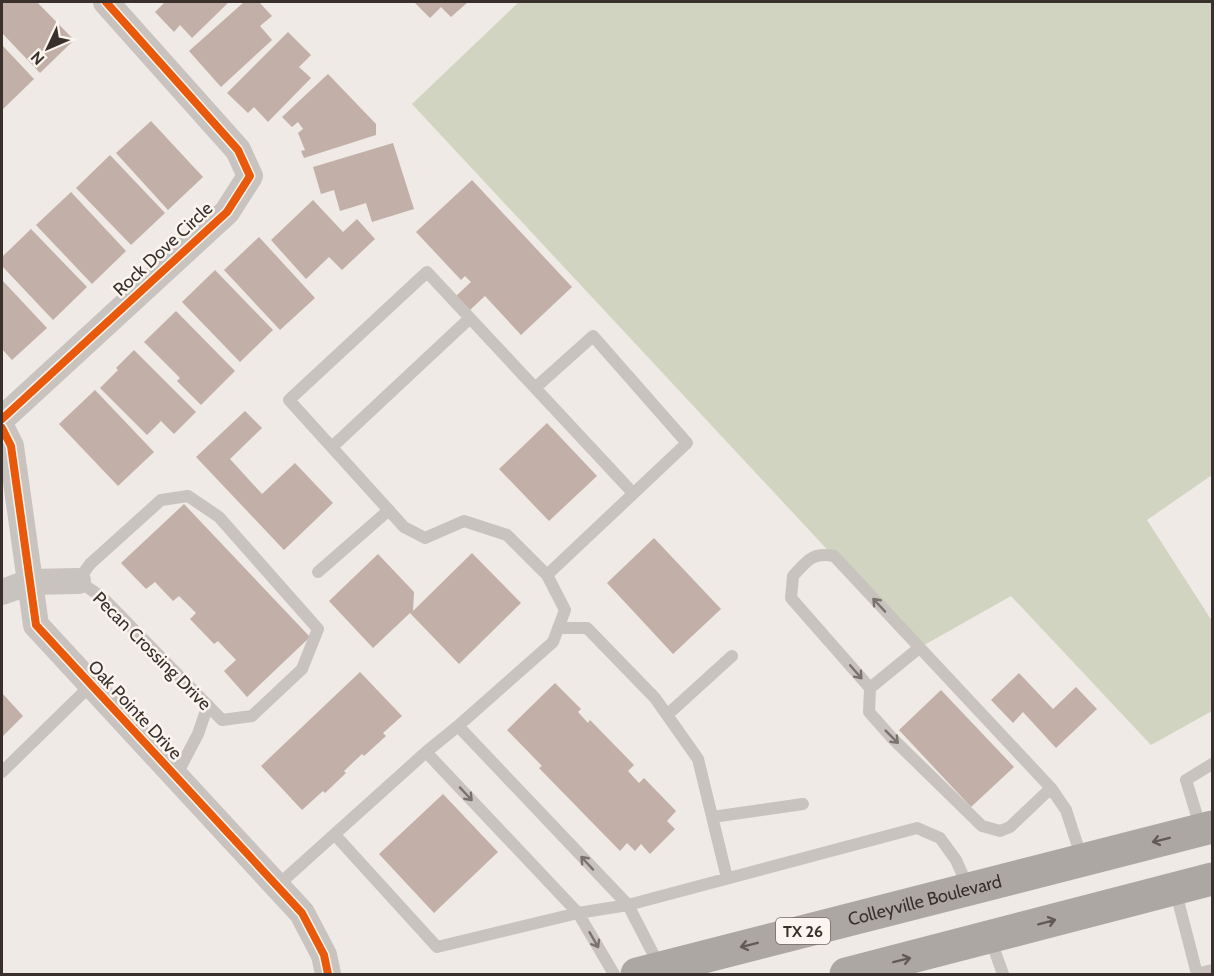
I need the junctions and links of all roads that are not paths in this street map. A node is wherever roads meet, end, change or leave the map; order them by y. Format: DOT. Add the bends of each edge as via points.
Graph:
graph roads {
  1 [pos="106,2"];
  2 [pos="470,318"];
  3 [pos="535,388"];
  4 [pos="2,419"];
  5 [pos="2,428"];
  6 [pos="332,447"];
  7 [pos="633,493"];
  8 [pos="389,510"];
  9 [pos="318,572"];
  10 [pos="547,575"];
  11 [pos="78,581"];
  12 [pos="30,582"];
  13 [pos="2,592"];
  14 [pos="558,628"];
  15 [pos="919,648"];
  16 [pos="732,657"];
  17 [pos="92,685"];
  18 [pos="870,688"];
  19 [pos="208,705"];
  20 [pos="667,715"];
  21 [pos="458,726"];
  22 [pos="426,752"];
  23 [pos="1212,764"];
  24 [pos="2,772"];
  25 [pos="176,776"];
  26 [pos="1051,788"];
  27 [pos="803,804"];
  28 [pos="712,817"];
  29 [pos="1207,828"];
  30 [pos="335,835"];
  31 [pos="1082,860"];
  32 [pos="727,878"];
  33 [pos="1212,879"];
  34 [pos="278,886"];
  35 [pos="969,888"];
  36 [pos="1175,889"];
  37 [pos="628,905"];
  38 [pos="578,913"];
  39 [pos="990,937"];
  40 [pos="1212,970"];
  41 [pos="649,971"];
  42 [pos="1197,974"];
  43 [pos="328,975"];
  44 [pos="614,975"];
  45 [pos="846,975"];
  46 [pos="1003,975"];
  1 -- 4 [label="street, Rock Dove Circle" via="238,150 250,176 227,212"];
  2 -- 3 [label="lane"];
  2 -- 6 [label="lane"];
  2 -- 6 [label="lane" via="426,272 289,400"];
  3 -- 7 [label="lane"];
  3 -- 7 [label="lane" via="593,336 687,443"];
  5 -- 12 [label="street, Oak Pointe Drive" via="11,446"];
  6 -- 8 [label="lane"];
  7 -- 10 [label="lane"];
  8 -- 9 [label="lane"];
  8 -- 10 [label="lane" via="404,527 426,538 464,520 507,535"];
  10 -- 14 [label="lane" via="565,610"];
  11 -- 12 [label="street, Pecan Crossing Drive"];
  11 -- 19 [label="lane, Pecan Crossing Drive" via="102,597"];
  11 -- 19 [label="lane, Pecan Crossing Drive" via="90,564 161,500 188,496 219,518 318,629 302,669 252,716 222,720"];
  12 -- 13 [label="street, Pecan Crossing Drive"];
  12 -- 17 [label="street, Oak Pointe Drive" via="36,625"];
  14 -- 20 [label="lane" via="587,628"];
  14 -- 21 [label="lane" via="553,642"];
  15 -- 18 [label="lane"];
  15 -- 18 [label="lane, one-way" via="834,556 812,557 793,576 791,598"];
  15 -- 26 [label="lane"];
  16 -- 20 [label="lane"];
  17 -- 24 [label="lane"];
  17 -- 25 [label="street, Oak Pointe Drive"];
  18 -- 26 [label="lane, one-way" via="869,712 982,826 1000,831 1010,827"];
  19 -- 25 [label="lane"];
  20 -- 28 [label="lane" via="698,759"];
  21 -- 22 [label="lane"];
  37 -- 21 [label="lane, one-way"];
  22 -- 30 [label="lane"];
  22 -- 38 [label="lane, one-way"];
  23 -- 29 [label="lane" via="1186,780"];
  25 -- 34 [label="street, Oak Pointe Drive"];
  26 -- 31 [label="lane" via="1066,810"];
  27 -- 28 [label="lane"];
  28 -- 32 [label="lane"];
  29 -- 31 [label="main road, Colleyville Boulevard / TX 26, one-way"];
  30 -- 34 [label="lane"];
  30 -- 38 [label="lane" via="437,947"];
  31 -- 35 [label="main road, Colleyville Boulevard / TX 26"];
  32 -- 35 [label="lane" via="917,828 940,838"];
  32 -- 37 [label="lane"];
  33 -- 36 [label="main road"];
  34 -- 43 [label="street, Oak Pointe Drive" via="303,913 324,956"];
  35 -- 39 [label="main road"];
  35 -- 41 [label="main road, Colleyville Boulevard / TX 26, one-way"];
  39 -- 36 [label="main road, one-way"];
  36 -- 42 [label="lane"];
  37 -- 38 [label="lane"];
  37 -- 41 [label="lane"];
  38 -- 44 [label="lane, one-way"];
  45 -- 39 [label="main road, one-way"];
  39 -- 46 [label="lane"];
  40 -- 42 [label="lane"];
}
